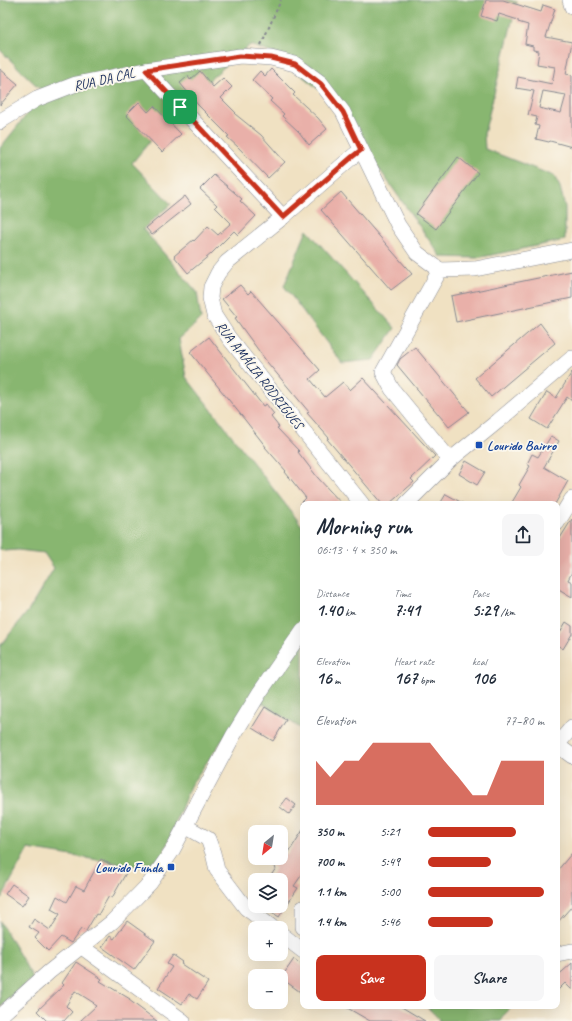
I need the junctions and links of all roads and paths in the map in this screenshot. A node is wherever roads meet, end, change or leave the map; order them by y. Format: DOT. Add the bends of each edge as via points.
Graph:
graph roads {
  1 [pos="281,0"];
  2 [pos="570,0"];
  3 [pos="572,7"];
  4 [pos="256,56"];
  5 [pos="146,70"];
  6 [pos="0,122"];
  7 [pos="361,150"];
  8 [pos="283,217"];
  9 [pos="572,250"];
  10 [pos="440,270"];
  11 [pos="572,358"];
  12 [pos="450,460"];
  13 [pos="572,499"];
  14 [pos="360,501"];
  15 [pos="409,501"];
  16 [pos="560,518"];
  17 [pos="300,634"];
  18 [pos="572,728"];
  19 [pos="560,742"];
  20 [pos="560,747"];
  21 [pos="572,756"];
  22 [pos="185,826"];
  23 [pos="264,921"];
  24 [pos="288,939"];
  25 [pos="82,947"];
  26 [pos="300,949"];
  27 [pos="572,951"];
  28 [pos="560,953"];
  29 [pos="0,1016"];
  30 [pos="183,1021"];
  1 -- 4 [label="path"];
  2 -- 3 [label="street"];
  4 -- 5 [label="street, RUA DA CAL" via="240,56"];
  4 -- 7 [label="street, RUA DA CAL" via="295,64 321,84 343,112"];
  5 -- 6 [label="street, RUA DA CAL" via="76,84 37,98"];
  5 -- 8 [label="street"];
  7 -- 8 [label="street, RUA AMÁLIA RODRIGUES"];
  7 -- 10 [label="street, RUA DA CAL" via="398,225 417,253"];
  8 -- 14 [label="street, RUA AMÁLIA RODRIGUES" via="218,272 210,287 214,315 229,338"];
  9 -- 10 [label="street" via="475,269"];
  10 -- 12 [label="street" via="383,372 392,389"];
  11 -- 12 [label="street"];
  12 -- 15 [label="street"];
  13 -- 16 [label="street"];
  17 -- 22 [label="street" via="233,736"];
  18 -- 19 [label="street"];
  20 -- 21 [label="street"];
  22 -- 23 [label="street" via="208,839 217,870 246,908"];
  22 -- 25 [label="street" via="150,884 112,922"];
  24 -- 26 [label="street"];
  25 -- 29 [label="street" via="49,972"];
  25 -- 30 [label="street"];
  27 -- 28 [label="street"];
}
